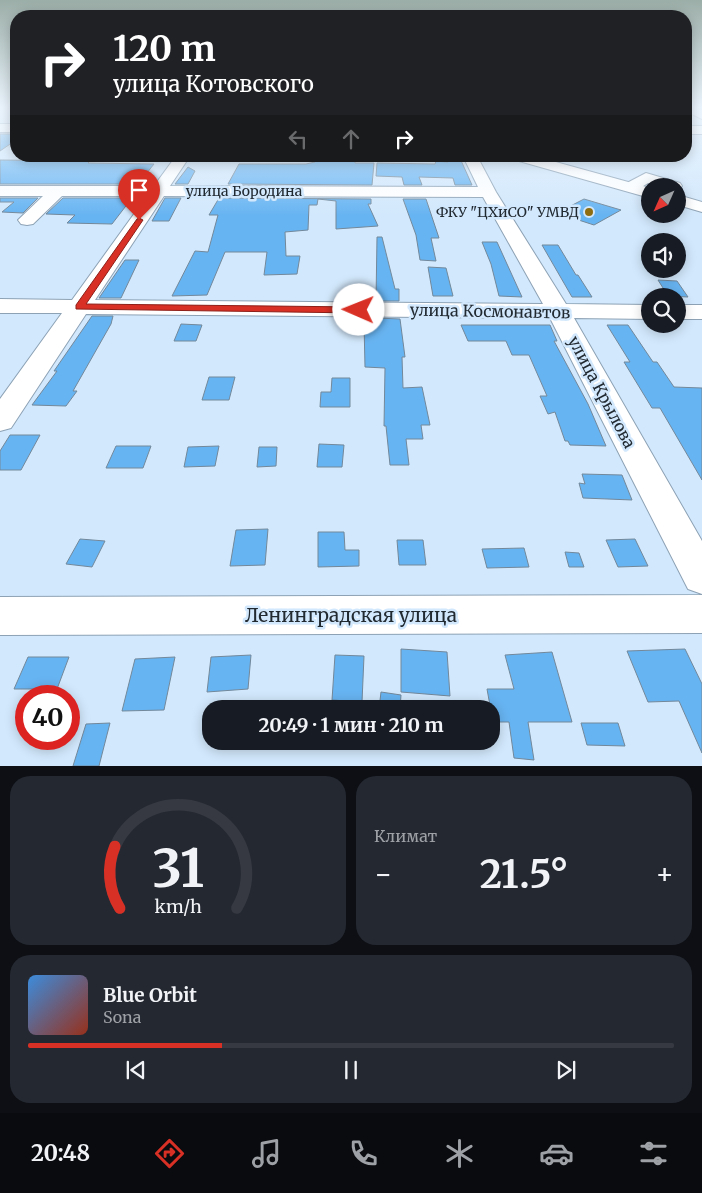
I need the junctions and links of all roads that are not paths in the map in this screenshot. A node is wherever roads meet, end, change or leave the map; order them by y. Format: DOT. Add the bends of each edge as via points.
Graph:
graph roads {
  1 [pos="179,162"];
  2 [pos="473,162"];
  3 [pos="539,162"];
  4 [pos="641,182"];
  5 [pos="0,191"];
  6 [pos="58,191"];
  7 [pos="159,191"];
  8 [pos="488,192"];
  9 [pos="686,202"];
  10 [pos="702,207"];
  11 [pos="27,220"];
  12 [pos="0,306"];
  13 [pos="79,307"];
  14 [pos="559,312"];
  15 [pos="641,312"];
  16 [pos="686,312"];
  17 [pos="702,312"];
  18 [pos="0,421"];
  19 [pos="702,577"];
  20 [pos="702,614"];
  21 [pos="0,616"];
  1 -- 7 [label="street"];
  2 -- 8 [label="street, улица Крылова"];
  3 -- 4 [label="street" via="631,187"];
  5 -- 6 [label="street, улица Бородина"];
  6 -- 7 [label="street, улица Бородина"];
  6 -- 11 [label="street"];
  7 -- 8 [label="street, улица Бородина"];
  7 -- 13 [label="street"];
  8 -- 14 [label="street, улица Крылова"];
  9 -- 10 [label="street"];
  12 -- 13 [label="street, улица Космонавтов"];
  13 -- 14 [label="street, улица Космонавтов"];
  13 -- 18 [label="street"];
  14 -- 15 [label="street, улица Космонавтов"];
  14 -- 19 [label="street, улица Крылова"];
  16 -- 17 [label="street"];
  20 -- 21 [label="street, Ленинградская улица"];
}
